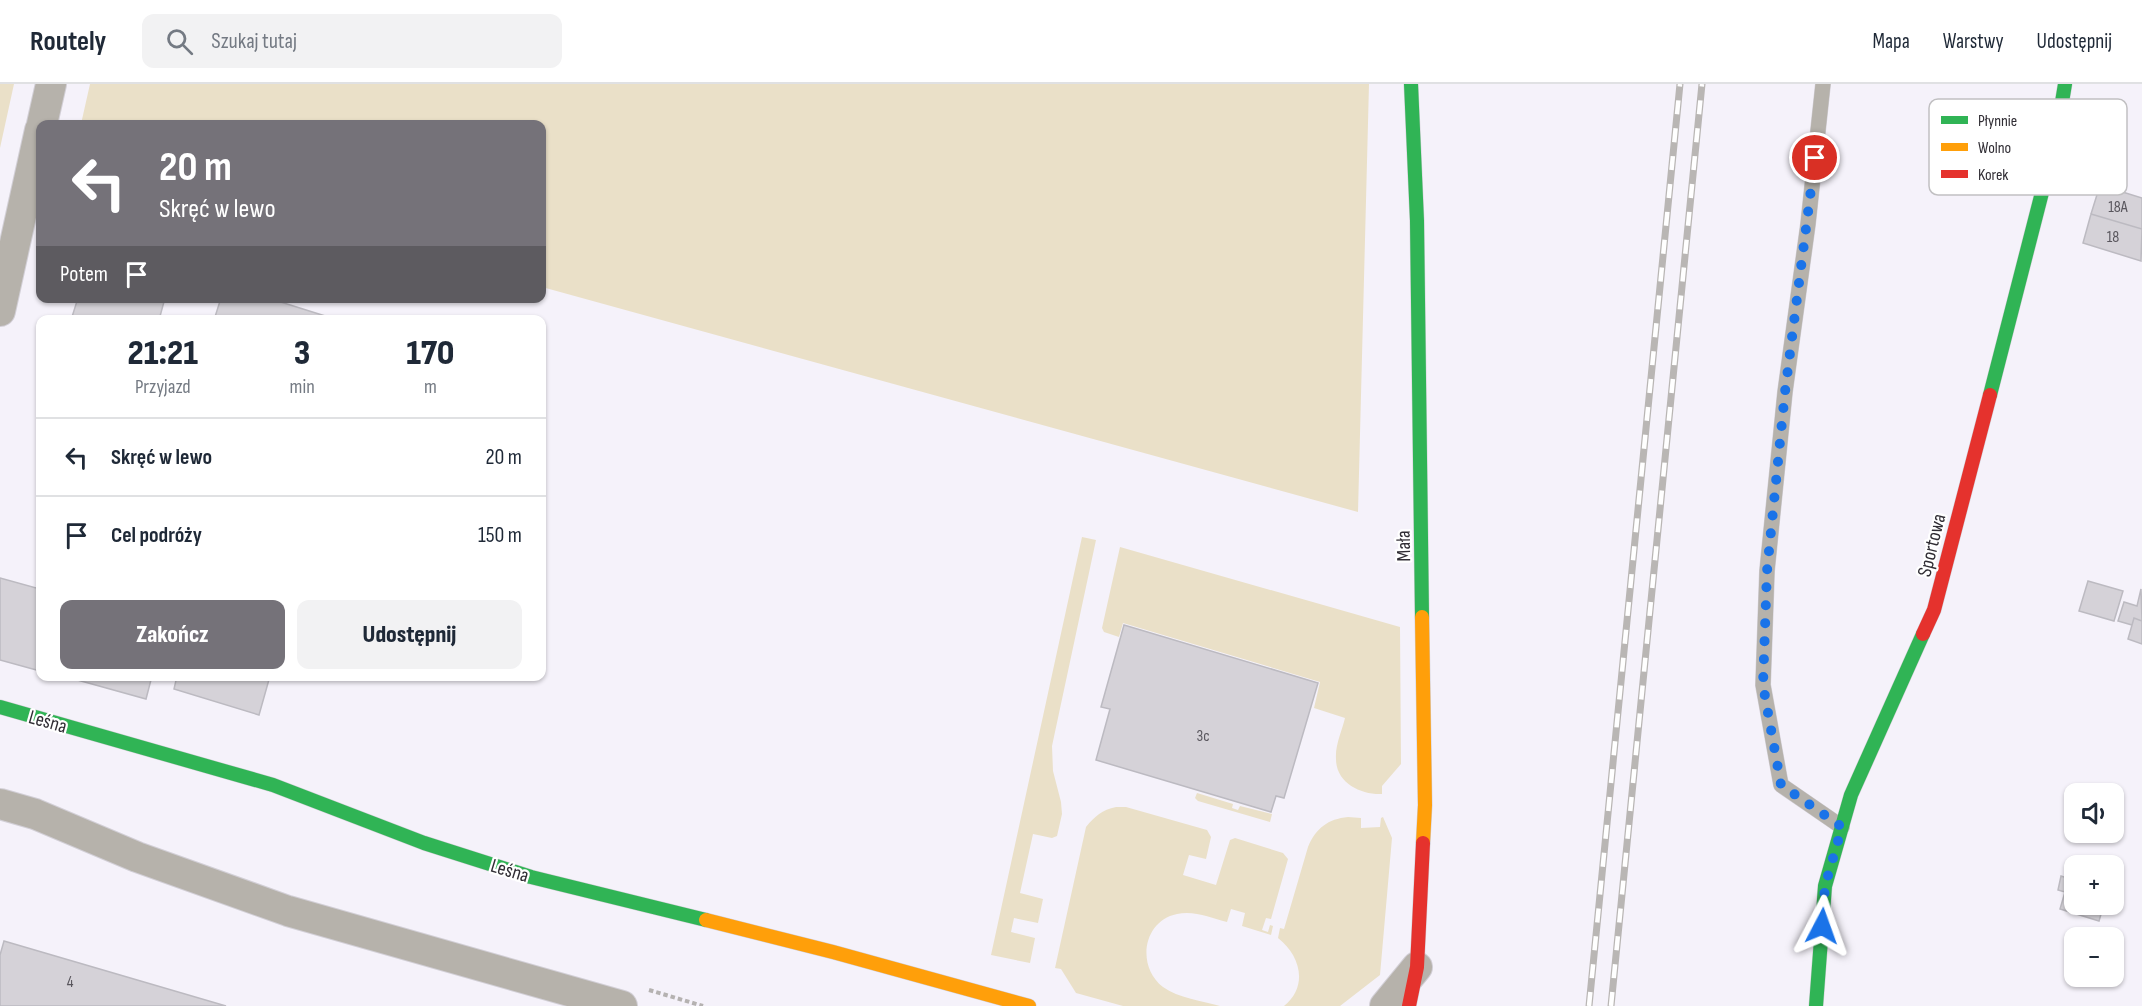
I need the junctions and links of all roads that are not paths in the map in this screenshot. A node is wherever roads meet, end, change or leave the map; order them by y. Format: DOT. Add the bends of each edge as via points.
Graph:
graph roads {
  1 [pos="51,84"];
  2 [pos="1411,84"];
  3 [pos="1823,84"];
  4 [pos="2065,84"];
  5 [pos="2062,99"];
  6 [pos="43,120"];
  7 [pos="36,148"];
  8 [pos="2041,195"];
  9 [pos="0,311"];
  10 [pos="0,707"];
  11 [pos="0,804"];
  12 [pos="1842,827"];
  13 [pos="1417,967"];
  14 [pos="622,1006"];
  15 [pos="1029,1006"];
  16 [pos="1385,1006"];
  17 [pos="1409,1006"];
  18 [pos="1816,1006"];
  1 -- 6 [label="street"];
  2 -- 13 [label="street, Mała" via="1425,770"];
  3 -- 12 [label="lane" via="1776,475 1767,571 1763,685 1781,785"];
  4 -- 5 [label="street, Sportowa"];
  7 -- 9 [label="street"];
  8 -- 12 [label="street, Sportowa" via="1934,610 1851,795"];
  10 -- 15 [label="street, Leśna" via="273,785 424,843 531,877 833,952"];
  11 -- 14 [label="street" via="288,911"];
  12 -- 18 [label="street, Sportowa" via="1825,886"];
  13 -- 16 [label="street"];
  13 -- 17 [label="street, Mała"];
}
